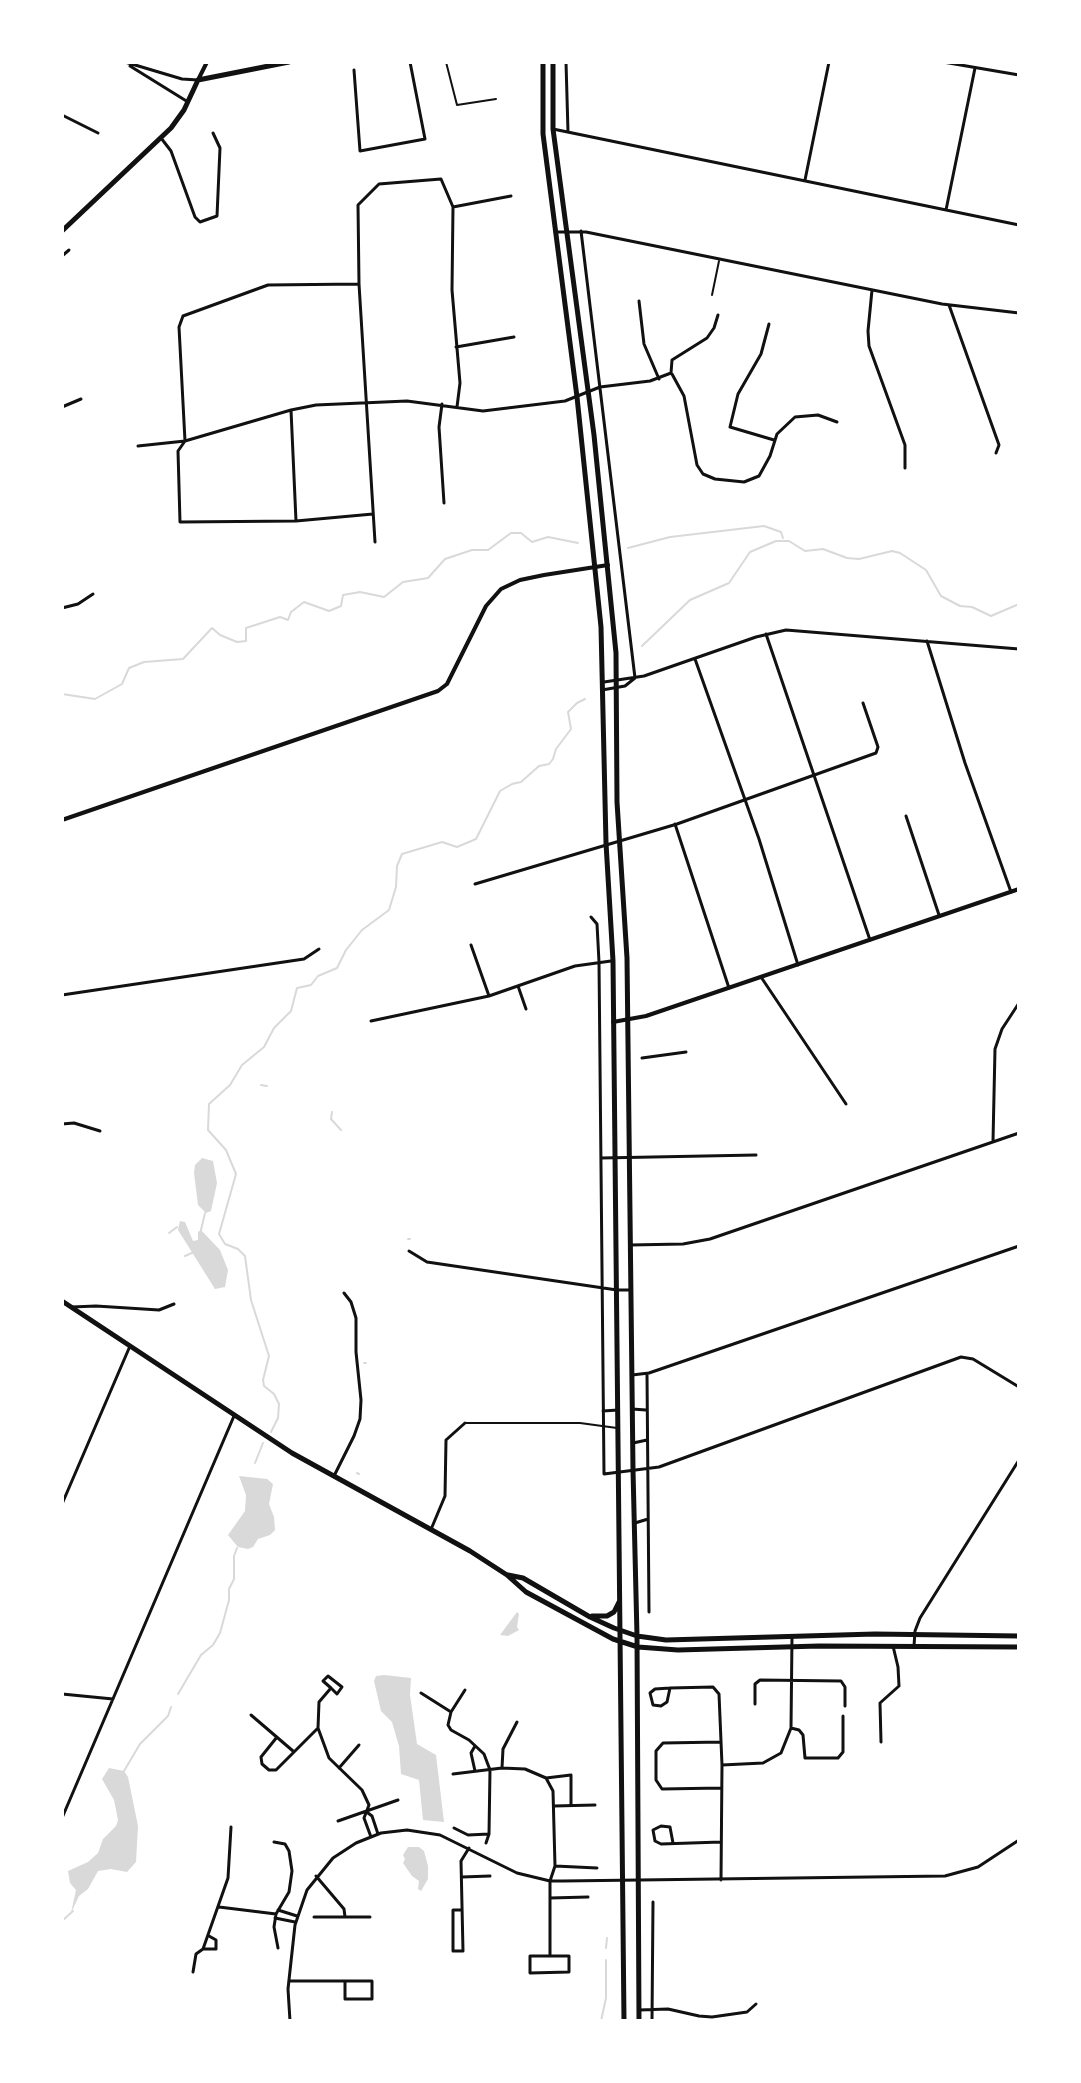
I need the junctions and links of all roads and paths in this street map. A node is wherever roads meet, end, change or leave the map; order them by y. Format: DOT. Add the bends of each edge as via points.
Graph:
graph roads {
  1 [pos="124,62"];
  2 [pos="207,62"];
  3 [pos="289,62"];
  4 [pos="410,62"];
  5 [pos="446,62"];
  6 [pos="543,62"];
  7 [pos="553,62"];
  8 [pos="566,62"];
  9 [pos="829,62"];
  10 [pos="943,62"];
  11 [pos="975,68"];
  12 [pos="354,70"];
  13 [pos="1019,75"];
  14 [pos="198,80"];
  15 [pos="496,99"];
  16 [pos="188,102"];
  17 [pos="62,115"];
  18 [pos="553,129"];
  19 [pos="568,132"];
  20 [pos="98,133"];
  21 [pos="213,133"];
  22 [pos="161,138"];
  23 [pos="805,181"];
  24 [pos="511,196"];
  25 [pos="453,207"];
  26 [pos="946,210"];
  27 [pos="1019,225"];
  28 [pos="62,231"];
  29 [pos="568,231"];
  30 [pos="581,231"];
  31 [pos="555,232"];
  32 [pos="69,250"];
  33 [pos="62,256"];
  34 [pos="719,258"];
  35 [pos="359,284"];
  36 [pos="872,290"];
  37 [pos="712,295"];
  38 [pos="639,301"];
  39 [pos="949,305"];
  40 [pos="1019,313"];
  41 [pos="718,315"];
  42 [pos="769,324"];
  43 [pos="514,337"];
  44 [pos="456,347"];
  45 [pos="671,373"];
  46 [pos="659,379"];
  47 [pos="600,387"];
  48 [pos="588,391"];
  49 [pos="577,397"];
  50 [pos="81,399"];
  51 [pos="367,403"];
  52 [pos="442,404"];
  53 [pos="62,407"];
  54 [pos="457,407"];
  55 [pos="291,410"];
  56 [pos="837,422"];
  57 [pos="185,441"];
  58 [pos="774,441"];
  59 [pos="138,446"];
  60 [pos="996,453"];
  61 [pos="905,468"];
  62 [pos="444,503"];
  63 [pos="375,514"];
  64 [pos="296,521"];
  65 [pos="375,542"];
  66 [pos="608,565"];
  67 [pos="597,566"];
  68 [pos="93,594"];
  69 [pos="62,608"];
  70 [pos="766,634"];
  71 [pos="927,641"];
  72 [pos="1019,649"];
  73 [pos="695,659"];
  74 [pos="635,678"];
  75 [pos="602,682"];
  76 [pos="617,684"];
  77 [pos="602,690"];
  78 [pos="863,703"];
  79 [pos="814,776"];
  80 [pos="745,800"];
  81 [pos="906,816"];
  82 [pos="62,820"];
  83 [pos="675,824"];
  84 [pos="620,840"];
  85 [pos="606,843"];
  86 [pos="475,884"];
  87 [pos="1019,889"];
  88 [pos="1011,892"];
  89 [pos="940,916"];
  90 [pos="591,917"];
  91 [pos="870,940"];
  92 [pos="471,945"];
  93 [pos="319,949"];
  94 [pos="613,961"];
  95 [pos="599,962"];
  96 [pos="798,965"];
  97 [pos="761,977"];
  98 [pos="518,986"];
  99 [pos="729,988"];
  100 [pos="62,995"];
  101 [pos="489,996"];
  102 [pos="1019,1003"];
  103 [pos="526,1009"];
  104 [pos="371,1021"];
  105 [pos="628,1021"];
  106 [pos="613,1022"];
  107 [pos="686,1052"];
  108 [pos="642,1058"];
  109 [pos="846,1104"];
  110 [pos="62,1124"];
  111 [pos="100,1131"];
  112 [pos="1019,1133"];
  113 [pos="993,1142"];
  114 [pos="756,1155"];
  115 [pos="601,1158"];
  116 [pos="615,1158"];
  117 [pos="629,1158"];
  118 [pos="630,1245"];
  119 [pos="1019,1246"];
  120 [pos="409,1251"];
  121 [pos="603,1288"];
  122 [pos="617,1290"];
  123 [pos="631,1290"];
  124 [pos="344,1293"];
  125 [pos="62,1301"];
  126 [pos="174,1304"];
  127 [pos="72,1307"];
  128 [pos="130,1346"];
  129 [pos="647,1374"];
  130 [pos="632,1375"];
  131 [pos="1019,1387"];
  132 [pos="632,1409"];
  133 [pos="618,1410"];
  134 [pos="646,1410"];
  135 [pos="603,1411"];
  136 [pos="234,1416"];
  137 [pos="465,1423"];
  138 [pos="603,1424"];
  139 [pos="619,1428"];
  140 [pos="647,1440"];
  141 [pos="633,1443"];
  142 [pos="1019,1460"];
  143 [pos="647,1468"];
  144 [pos="619,1470"];
  145 [pos="633,1470"];
  146 [pos="334,1476"];
  147 [pos="62,1504"];
  148 [pos="648,1519"];
  149 [pos="635,1523"];
  150 [pos="430,1530"];
  151 [pos="507,1575"];
  152 [pos="621,1593"];
  153 [pos="636,1593"];
  154 [pos="649,1593"];
  155 [pos="649,1612"];
  156 [pos="584,1614"];
  157 [pos="621,1630"];
  158 [pos="915,1635"];
  159 [pos="637,1636"];
  160 [pos="792,1636"];
  161 [pos="1019,1636"];
  162 [pos="621,1641"];
  163 [pos="893,1646"];
  164 [pos="914,1646"];
  165 [pos="638,1647"];
  166 [pos="791,1647"];
  167 [pos="1019,1647"];
  168 [pos="791,1681"];
  169 [pos="331,1688"];
  170 [pos="670,1688"];
  171 [pos="465,1690"];
  172 [pos="421,1693"];
  173 [pos="62,1694"];
  174 [pos="113,1699"];
  175 [pos="755,1704"];
  176 [pos="845,1706"];
  177 [pos="451,1712"];
  178 [pos="251,1715"];
  179 [pos="843,1716"];
  180 [pos="517,1722"];
  181 [pos="318,1728"];
  182 [pos="791,1728"];
  183 [pos="277,1737"];
  184 [pos="721,1742"];
  185 [pos="881,1742"];
  186 [pos="359,1745"];
  187 [pos="475,1746"];
  188 [pos="293,1751"];
  189 [pos="722,1765"];
  190 [pos="339,1768"];
  191 [pos="502,1768"];
  192 [pos="490,1770"];
  193 [pos="475,1771"];
  194 [pos="453,1774"];
  195 [pos="546,1778"];
  196 [pos="721,1788"];
  197 [pos="398,1800"];
  198 [pos="571,1805"];
  199 [pos="595,1805"];
  200 [pos="554,1806"];
  201 [pos="366,1812"];
  202 [pos="62,1818"];
  203 [pos="338,1821"];
  204 [pos="231,1827"];
  205 [pos="454,1828"];
  206 [pos="378,1834"];
  207 [pos="489,1834"];
  208 [pos="371,1837"];
  209 [pos="1019,1840"];
  210 [pos="274,1842"];
  211 [pos="721,1842"];
  212 [pos="486,1843"];
  213 [pos="673,1843"];
  214 [pos="469,1848"];
  215 [pos="555,1866"];
  216 [pos="597,1868"];
  217 [pos="316,1876"];
  218 [pos="490,1876"];
  219 [pos="462,1877"];
  220 [pos="721,1880"];
  221 [pos="550,1881"];
  222 [pos="623,1882"];
  223 [pos="638,1882"];
  224 [pos="588,1897"];
  225 [pos="550,1898"];
  226 [pos="653,1902"];
  227 [pos="219,1907"];
  228 [pos="462,1910"];
  229 [pos="276,1914"];
  230 [pos="297,1916"];
  231 [pos="314,1917"];
  232 [pos="345,1917"];
  233 [pos="370,1917"];
  234 [pos="295,1923"];
  235 [pos="208,1935"];
  236 [pos="278,1948"];
  237 [pos="203,1949"];
  238 [pos="550,1956"];
  239 [pos="638,1962"];
  240 [pos="652,1962"];
  241 [pos="193,1972"];
  242 [pos="289,1981"];
  243 [pos="345,1981"];
  244 [pos="756,2004"];
  245 [pos="652,2009"];
  246 [pos="639,2010"];
  247 [pos="290,2021"];
  248 [pos="624,2021"];
  249 [pos="639,2021"];
  250 [pos="652,2021"];
  1 -- 14 [label="street"];
  1 -- 16 [label="street"];
  2 -- 14 [label="street"];
  3 -- 14 [label="main road"];
  4 -- 12 [label="street" via="425,139 360,151"];
  5 -- 15 [label="lane" via="457,105"];
  6 -- 31 [label="main road" via="543,129"];
  7 -- 18 [label="main road"];
  8 -- 19 [label="street"];
  9 -- 23 [label="street"];
  10 -- 11 [label="street"];
  11 -- 13 [label="street"];
  11 -- 26 [label="street"];
  14 -- 16 [label="main road"];
  16 -- 22 [label="main road"];
  17 -- 20 [label="street"];
  18 -- 19 [label="street"];
  18 -- 29 [label="main road"];
  19 -- 23 [label="street"];
  21 -- 22 [label="street" via="220,148 217,216 200,222"];
  22 -- 28 [label="main road"];
  23 -- 26 [label="street"];
  24 -- 25 [label="street"];
  25 -- 35 [label="street" via="441,179 379,184 358,205"];
  25 -- 44 [label="street"];
  26 -- 27 [label="street"];
  29 -- 30 [label="street"];
  29 -- 31 [label="street"];
  29 -- 48 [label="main road"];
  30 -- 34 [label="street"];
  30 -- 47 [label="street"];
  31 -- 49 [label="main road"];
  32 -- 33 [label="street"];
  34 -- 36 [label="street"];
  34 -- 37 [label="lane"];
  35 -- 51 [label="street"];
  35 -- 57 [label="street" via="268,285 183,316 179,327"];
  36 -- 39 [label="street"];
  36 -- 61 [label="street" via="869,346 905,445"];
  38 -- 46 [label="street" via="644,344"];
  39 -- 40 [label="street"];
  39 -- 60 [label="street" via="999,445"];
  41 -- 45 [label="street" via="707,338 672,360"];
  42 -- 58 [label="street" via="761,354 738,394 730,427"];
  43 -- 44 [label="street"];
  44 -- 54 [label="street"];
  45 -- 46 [label="street"];
  45 -- 58 [label="street" via="684,396 694,456 703,474 750,481 765,468"];
  46 -- 47 [label="street"];
  47 -- 48 [label="street"];
  47 -- 74 [label="street"];
  48 -- 49 [label="street"];
  48 -- 66 [label="main road"];
  49 -- 54 [label="street" via="488,411"];
  49 -- 67 [label="main road"];
  50 -- 53 [label="street"];
  51 -- 52 [label="street"];
  51 -- 55 [label="street"];
  51 -- 63 [label="street"];
  52 -- 54 [label="street"];
  52 -- 62 [label="street"];
  55 -- 57 [label="street"];
  55 -- 64 [label="street"];
  56 -- 58 [label="street" via="818,415 795,417"];
  57 -- 59 [label="street"];
  57 -- 64 [label="street" via="178,451 180,522"];
  63 -- 64 [label="street"];
  63 -- 65 [label="street"];
  66 -- 67 [label="street"];
  66 -- 76 [label="main road"];
  67 -- 75 [label="main road"];
  67 -- 82 [label="street" via="520,580 501,589 438,691"];
  68 -- 69 [label="street"];
  70 -- 71 [label="street" via="794,630"];
  70 -- 73 [label="street"];
  70 -- 79 [label="street"];
  71 -- 72 [label="street"];
  71 -- 88 [label="street"];
  73 -- 74 [label="street"];
  73 -- 80 [label="street"];
  74 -- 76 [label="street"];
  74 -- 76 [label="street" via="625,686"];
  75 -- 76 [label="street"];
  75 -- 77 [label="main road"];
  76 -- 77 [label="street"];
  76 -- 84 [label="main road"];
  77 -- 85 [label="main road"];
  78 -- 79 [label="street" via="878,751"];
  79 -- 80 [label="street"];
  79 -- 91 [label="street"];
  80 -- 83 [label="street"];
  80 -- 96 [label="street"];
  81 -- 89 [label="street"];
  83 -- 84 [label="street"];
  83 -- 99 [label="street"];
  84 -- 85 [label="street"];
  84 -- 105 [label="main road"];
  85 -- 86 [label="street"];
  85 -- 94 [label="main road"];
  87 -- 88 [label="street"];
  88 -- 89 [label="street"];
  89 -- 91 [label="street"];
  90 -- 95 [label="street" via="597,924"];
  91 -- 96 [label="street"];
  92 -- 101 [label="street"];
  93 -- 100 [label="street" via="304,959"];
  94 -- 95 [label="street"];
  94 -- 106 [label="main road"];
  95 -- 98 [label="street"];
  95 -- 115 [label="street"];
  96 -- 97 [label="street"];
  97 -- 99 [label="street"];
  97 -- 109 [label="street"];
  98 -- 101 [label="street"];
  98 -- 103 [label="street"];
  99 -- 105 [label="street"];
  101 -- 104 [label="street"];
  102 -- 113 [label="street" via="995,1049"];
  105 -- 106 [label="street"];
  105 -- 117 [label="main road"];
  106 -- 116 [label="main road"];
  107 -- 108 [label="street"];
  110 -- 111 [label="street"];
  112 -- 113 [label="street"];
  113 -- 118 [label="street" via="710,1239"];
  114 -- 117 [label="street"];
  115 -- 116 [label="street"];
  115 -- 121 [label="street"];
  116 -- 117 [label="street"];
  116 -- 122 [label="main road"];
  117 -- 118 [label="main road"];
  118 -- 123 [label="main road"];
  119 -- 129 [label="street"];
  120 -- 121 [label="street" via="427,1262"];
  121 -- 122 [label="street"];
  121 -- 135 [label="street"];
  122 -- 123 [label="street"];
  122 -- 133 [label="main road"];
  123 -- 130 [label="main road"];
  124 -- 146 [label="street" via="356,1318 360,1419"];
  125 -- 127 [label="main road"];
  126 -- 127 [label="street" via="159,1310"];
  127 -- 128 [label="main road"];
  128 -- 136 [label="main road"];
  128 -- 147 [label="street"];
  129 -- 130 [label="street"];
  129 -- 134 [label="street"];
  130 -- 132 [label="main road"];
  131 -- 143 [label="street" via="961,1357"];
  132 -- 134 [label="street"];
  132 -- 141 [label="main road"];
  133 -- 135 [label="street"];
  133 -- 139 [label="main road"];
  134 -- 140 [label="street"];
  135 -- 138 [label="street"];
  136 -- 146 [label="main road"];
  136 -- 174 [label="street"];
  137 -- 138 [label="lane"];
  137 -- 150 [label="street" via="446,1440 445,1496"];
  138 -- 139 [label="lane"];
  138 -- 144 [label="street" via="604,1474"];
  139 -- 144 [label="main road"];
  140 -- 141 [label="street"];
  140 -- 143 [label="street"];
  141 -- 145 [label="main road"];
  142 -- 158 [label="street" via="920,1618"];
  143 -- 145 [label="street"];
  143 -- 148 [label="street"];
  144 -- 145 [label="street"];
  144 -- 152 [label="main road"];
  145 -- 149 [label="main road"];
  146 -- 150 [label="main road"];
  148 -- 149 [label="street"];
  148 -- 154 [label="street"];
  149 -- 153 [label="main road"];
  150 -- 151 [label="main road"];
  151 -- 156 [label="main road" via="523,1578"];
  151 -- 162 [label="main road" via="557,1610"];
  152 -- 156 [label="main road" via="611,1614"];
  152 -- 157 [label="main road"];
  153 -- 154 [label="street"];
  153 -- 159 [label="main road"];
  154 -- 155 [label="street"];
  156 -- 157 [label="main road"];
  157 -- 159 [label="main road"];
  157 -- 162 [label="main road"];
  158 -- 160 [label="main road"];
  158 -- 161 [label="main road"];
  158 -- 164 [label="street"];
  159 -- 160 [label="main road" via="679,1641"];
  159 -- 165 [label="main road"];
  160 -- 166 [label="street"];
  162 -- 165 [label="main road"];
  162 -- 222 [label="main road"];
  163 -- 164 [label="main road"];
  163 -- 166 [label="main road"];
  163 -- 185 [label="street" via="899,1686 880,1703"];
  164 -- 167 [label="main road"];
  165 -- 166 [label="main road"];
  165 -- 223 [label="main road"];
  166 -- 168 [label="street"];
  168 -- 175 [label="street" via="760,1680 755,1684"];
  168 -- 176 [label="street" via="841,1681"];
  168 -- 182 [label="street"];
  169 -- 169 [label="street" via="337,1694 342,1687 328,1676 323,1681"];
  169 -- 181 [label="street" via="319,1702"];
  170 -- 170 [label="street" via="652,1690 653,1705 667,1702"];
  170 -- 184 [label="street" via="713,1687 719,1694"];
  171 -- 177 [label="street"];
  172 -- 177 [label="street"];
  173 -- 174 [label="street"];
  174 -- 202 [label="street"];
  177 -- 187 [label="street" via="451,1730"];
  178 -- 183 [label="street"];
  179 -- 182 [label="street" via="843,1752 838,1758 805,1758 803,1735"];
  180 -- 191 [label="street" via="503,1749"];
  181 -- 188 [label="street"];
  181 -- 190 [label="street" via="329,1758"];
  182 -- 189 [label="street" via="773,1760"];
  183 -- 188 [label="street"];
  183 -- 188 [label="street" via="261,1757 262,1764 276,1770"];
  184 -- 189 [label="street"];
  184 -- 196 [label="street" via="663,1743 656,1751 656,1780 662,1789"];
  186 -- 190 [label="street"];
  187 -- 192 [label="street"];
  187 -- 193 [label="street"];
  189 -- 196 [label="street"];
  190 -- 201 [label="street" via="362,1790 369,1805"];
  191 -- 192 [label="street"];
  191 -- 195 [label="street" via="525,1769"];
  192 -- 193 [label="street"];
  192 -- 207 [label="street"];
  193 -- 194 [label="street"];
  195 -- 198 [label="street" via="571,1775"];
  195 -- 200 [label="street"];
  196 -- 211 [label="street"];
  197 -- 201 [label="street"];
  198 -- 199 [label="street"];
  198 -- 200 [label="street"];
  200 -- 215 [label="street"];
  201 -- 203 [label="street"];
  201 -- 206 [label="street"];
  201 -- 208 [label="street"];
  204 -- 227 [label="street" via="228,1878"];
  205 -- 207 [label="street" via="468,1835"];
  206 -- 208 [label="street"];
  206 -- 214 [label="street" via="421,1831"];
  207 -- 212 [label="street"];
  208 -- 217 [label="street" via="344,1850"];
  209 -- 220 [label="street" via="978,1867 945,1876"];
  210 -- 229 [label="street" via="285,1844 292,1871 289,1892"];
  211 -- 213 [label="street"];
  211 -- 220 [label="street"];
  213 -- 213 [label="street" via="655,1841 653,1830 670,1827"];
  214 -- 219 [label="street" via="461,1861"];
  214 -- 221 [label="street" via="517,1873"];
  215 -- 216 [label="street"];
  215 -- 221 [label="street"];
  217 -- 230 [label="street"];
  217 -- 232 [label="street"];
  218 -- 219 [label="street"];
  219 -- 228 [label="street"];
  220 -- 223 [label="street"];
  221 -- 222 [label="street"];
  221 -- 225 [label="street"];
  222 -- 223 [label="street"];
  222 -- 248 [label="main road"];
  223 -- 239 [label="main road"];
  224 -- 225 [label="street"];
  225 -- 238 [label="street"];
  226 -- 240 [label="street"];
  227 -- 229 [label="street"];
  227 -- 235 [label="street"];
  228 -- 228 [label="street" via="463,1951 453,1951 453,1910"];
  229 -- 230 [label="street"];
  229 -- 234 [label="street"];
  229 -- 236 [label="street"];
  230 -- 234 [label="street"];
  231 -- 232 [label="street"];
  232 -- 233 [label="street"];
  234 -- 242 [label="street"];
  235 -- 237 [label="street"];
  235 -- 237 [label="street" via="216,1940 216,1949"];
  237 -- 241 [label="street" via="196,1954"];
  238 -- 238 [label="street" via="569,1956 569,1972 530,1973 530,1956"];
  239 -- 240 [label="street"];
  239 -- 246 [label="main road"];
  240 -- 245 [label="street"];
  242 -- 243 [label="street"];
  242 -- 247 [label="street"];
  243 -- 243 [label="street" via="372,1981 372,1999 345,1999"];
  244 -- 245 [label="street" via="747,2012 712,2017"];
  245 -- 246 [label="street"];
  245 -- 250 [label="street"];
  246 -- 249 [label="main road"];
}
